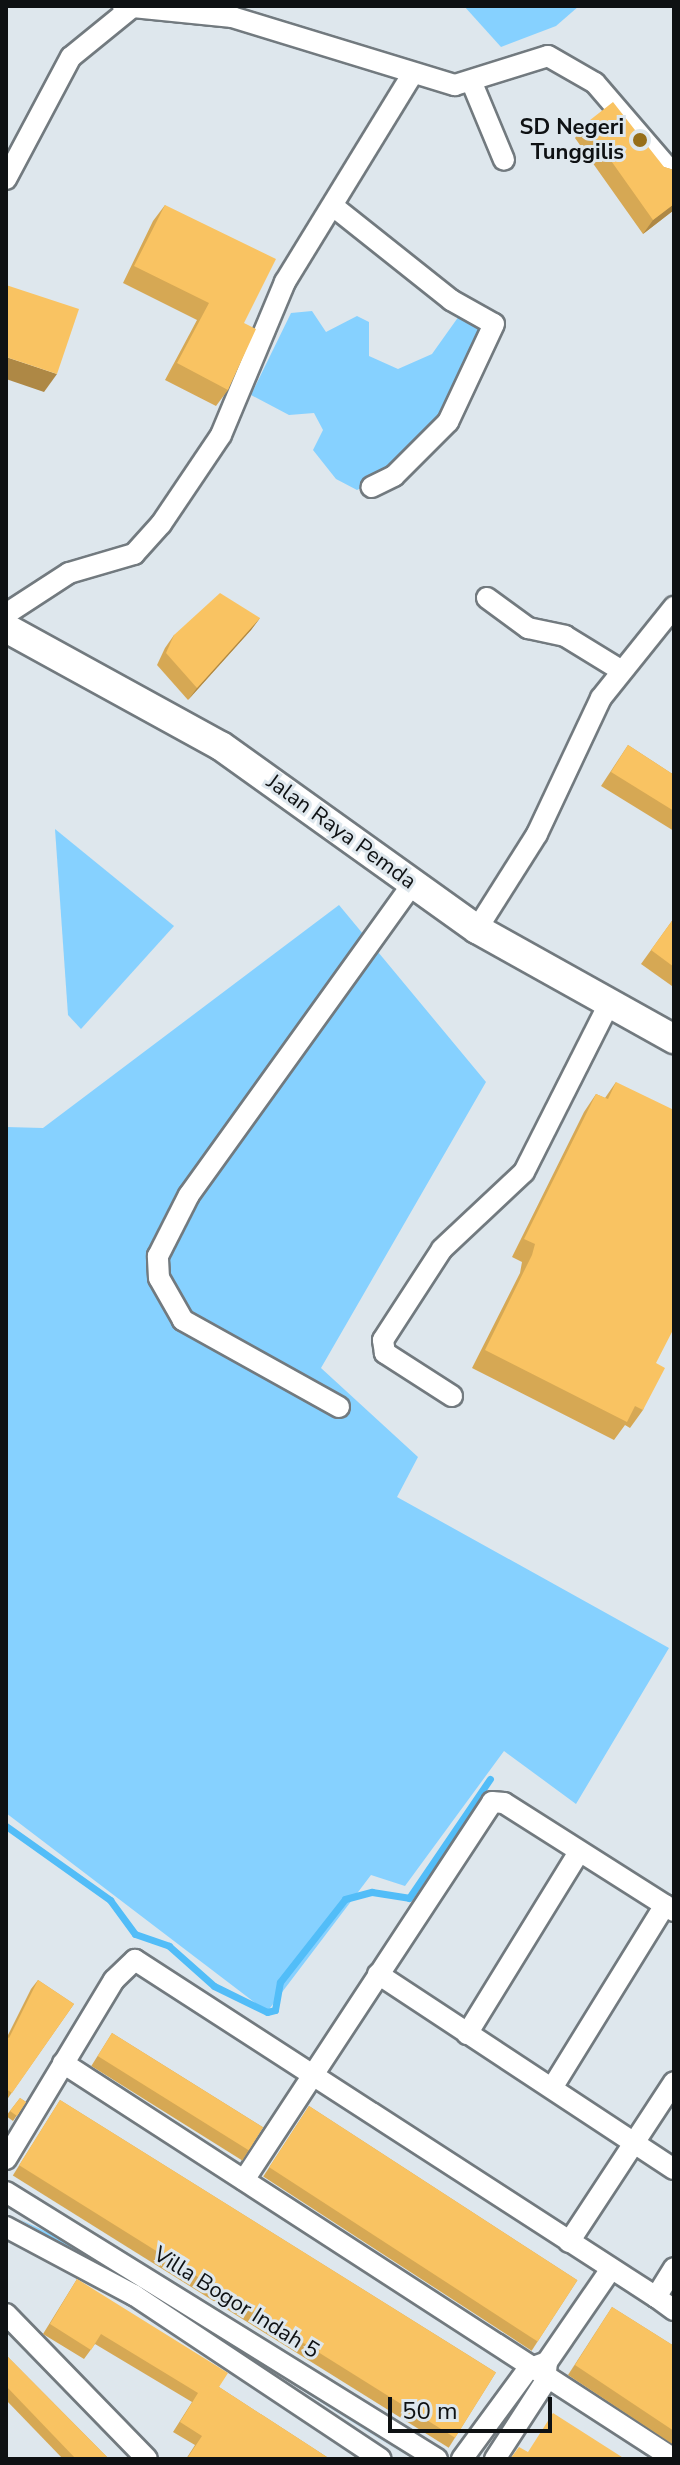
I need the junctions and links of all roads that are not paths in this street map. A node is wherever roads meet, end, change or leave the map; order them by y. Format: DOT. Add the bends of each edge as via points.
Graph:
graph roads {
  1 [pos="126,8"];
  2 [pos="411,76"];
  3 [pos="472,83"];
  4 [pos="504,160"];
  5 [pos="674,175"];
  6 [pos="6,179"];
  7 [pos="333,206"];
  8 [pos="371,487"];
  9 [pos="487,598"];
  10 [pos="674,607"];
  11 [pos="6,614"];
  12 [pos="6,628"];
  13 [pos="622,671"];
  14 [pos="412,885"];
  15 [pos="477,929"];
  16 [pos="609,1004"];
  17 [pos="674,1039"];
  18 [pos="452,1396"];
  19 [pos="339,1407"];
  20 [pos="579,1852"];
  21 [pos="670,1908"];
  22 [pos="378,1974"];
  23 [pos="467,2034"];
  24 [pos="63,2063"];
  25 [pos="314,2074"];
  26 [pos="674,2082"];
  27 [pos="552,2088"];
  28 [pos="635,2142"];
  29 [pos="6,2159"];
  30 [pos="674,2169"];
  31 [pos="244,2180"];
  32 [pos="14,2197"];
  33 [pos="6,2228"];
  34 [pos="569,2242"];
  35 [pos="674,2268"];
  36 [pos="611,2269"];
  37 [pos="656,2297"];
  38 [pos="674,2310"];
  39 [pos="6,2314"];
  40 [pos="540,2371"];
  41 [pos="147,2459"];
  42 [pos="381,2459"];
  43 [pos="437,2459"];
  44 [pos="462,2459"];
  45 [pos="495,2459"];
  46 [pos="674,2459"];
  1 -- 2 [label="street" via="232,17"];
  1 -- 6 [label="street" via="71,57"];
  2 -- 3 [label="street"];
  2 -- 7 [label="street"];
  3 -- 4 [label="street"];
  3 -- 5 [label="street" via="538,56 558,59 595,83"];
  7 -- 8 [label="street" via="494,324 448,422 394,476"];
  7 -- 11 [label="street" via="285,282 217,442 161,524 118,563 69,573"];
  9 -- 13 [label="street" via="528,628 565,636"];
  10 -- 13 [label="street"];
  12 -- 14 [label="main road, Jalan Raya Pemda" via="221,746"];
  13 -- 15 [label="street" via="588,722 537,834"];
  14 -- 15 [label="main road, Jalan Raya Pemda"];
  14 -- 19 [label="street" via="189,1195 158,1256 159,1278 183,1320"];
  15 -- 16 [label="main road, Jalan Raya Pemda"];
  16 -- 17 [label="main road, Jalan Raya Pemda"];
  16 -- 18 [label="street" via="524,1172 442,1249 383,1340 385,1353"];
  20 -- 21 [label="street"];
  20 -- 22 [label="street" via="492,1802"];
  20 -- 23 [label="street"];
  21 -- 27 [label="street"];
  22 -- 23 [label="street"];
  22 -- 25 [label="street"];
  23 -- 27 [label="street"];
  24 -- 25 [label="street" via="114,1980 135,1960"];
  24 -- 29 [label="street"];
  24 -- 31 [label="street"];
  25 -- 31 [label="street"];
  25 -- 34 [label="street"];
  26 -- 28 [label="street"];
  27 -- 28 [label="street"];
  28 -- 30 [label="street"];
  28 -- 34 [label="street"];
  31 -- 40 [label="street"];
  32 -- 33 [label="street"];
  32 -- 43 [label="street, Villa Bogor Indah 5"];
  33 -- 42 [label="street" via="134,2295"];
  34 -- 36 [label="street"];
  35 -- 37 [label="street"];
  36 -- 37 [label="street"];
  36 -- 40 [label="street"];
  37 -- 38 [label="street"];
  39 -- 41 [label="street"];
  40 -- 44 [label="street"];
  40 -- 45 [label="street"];
  40 -- 46 [label="street"];
}
